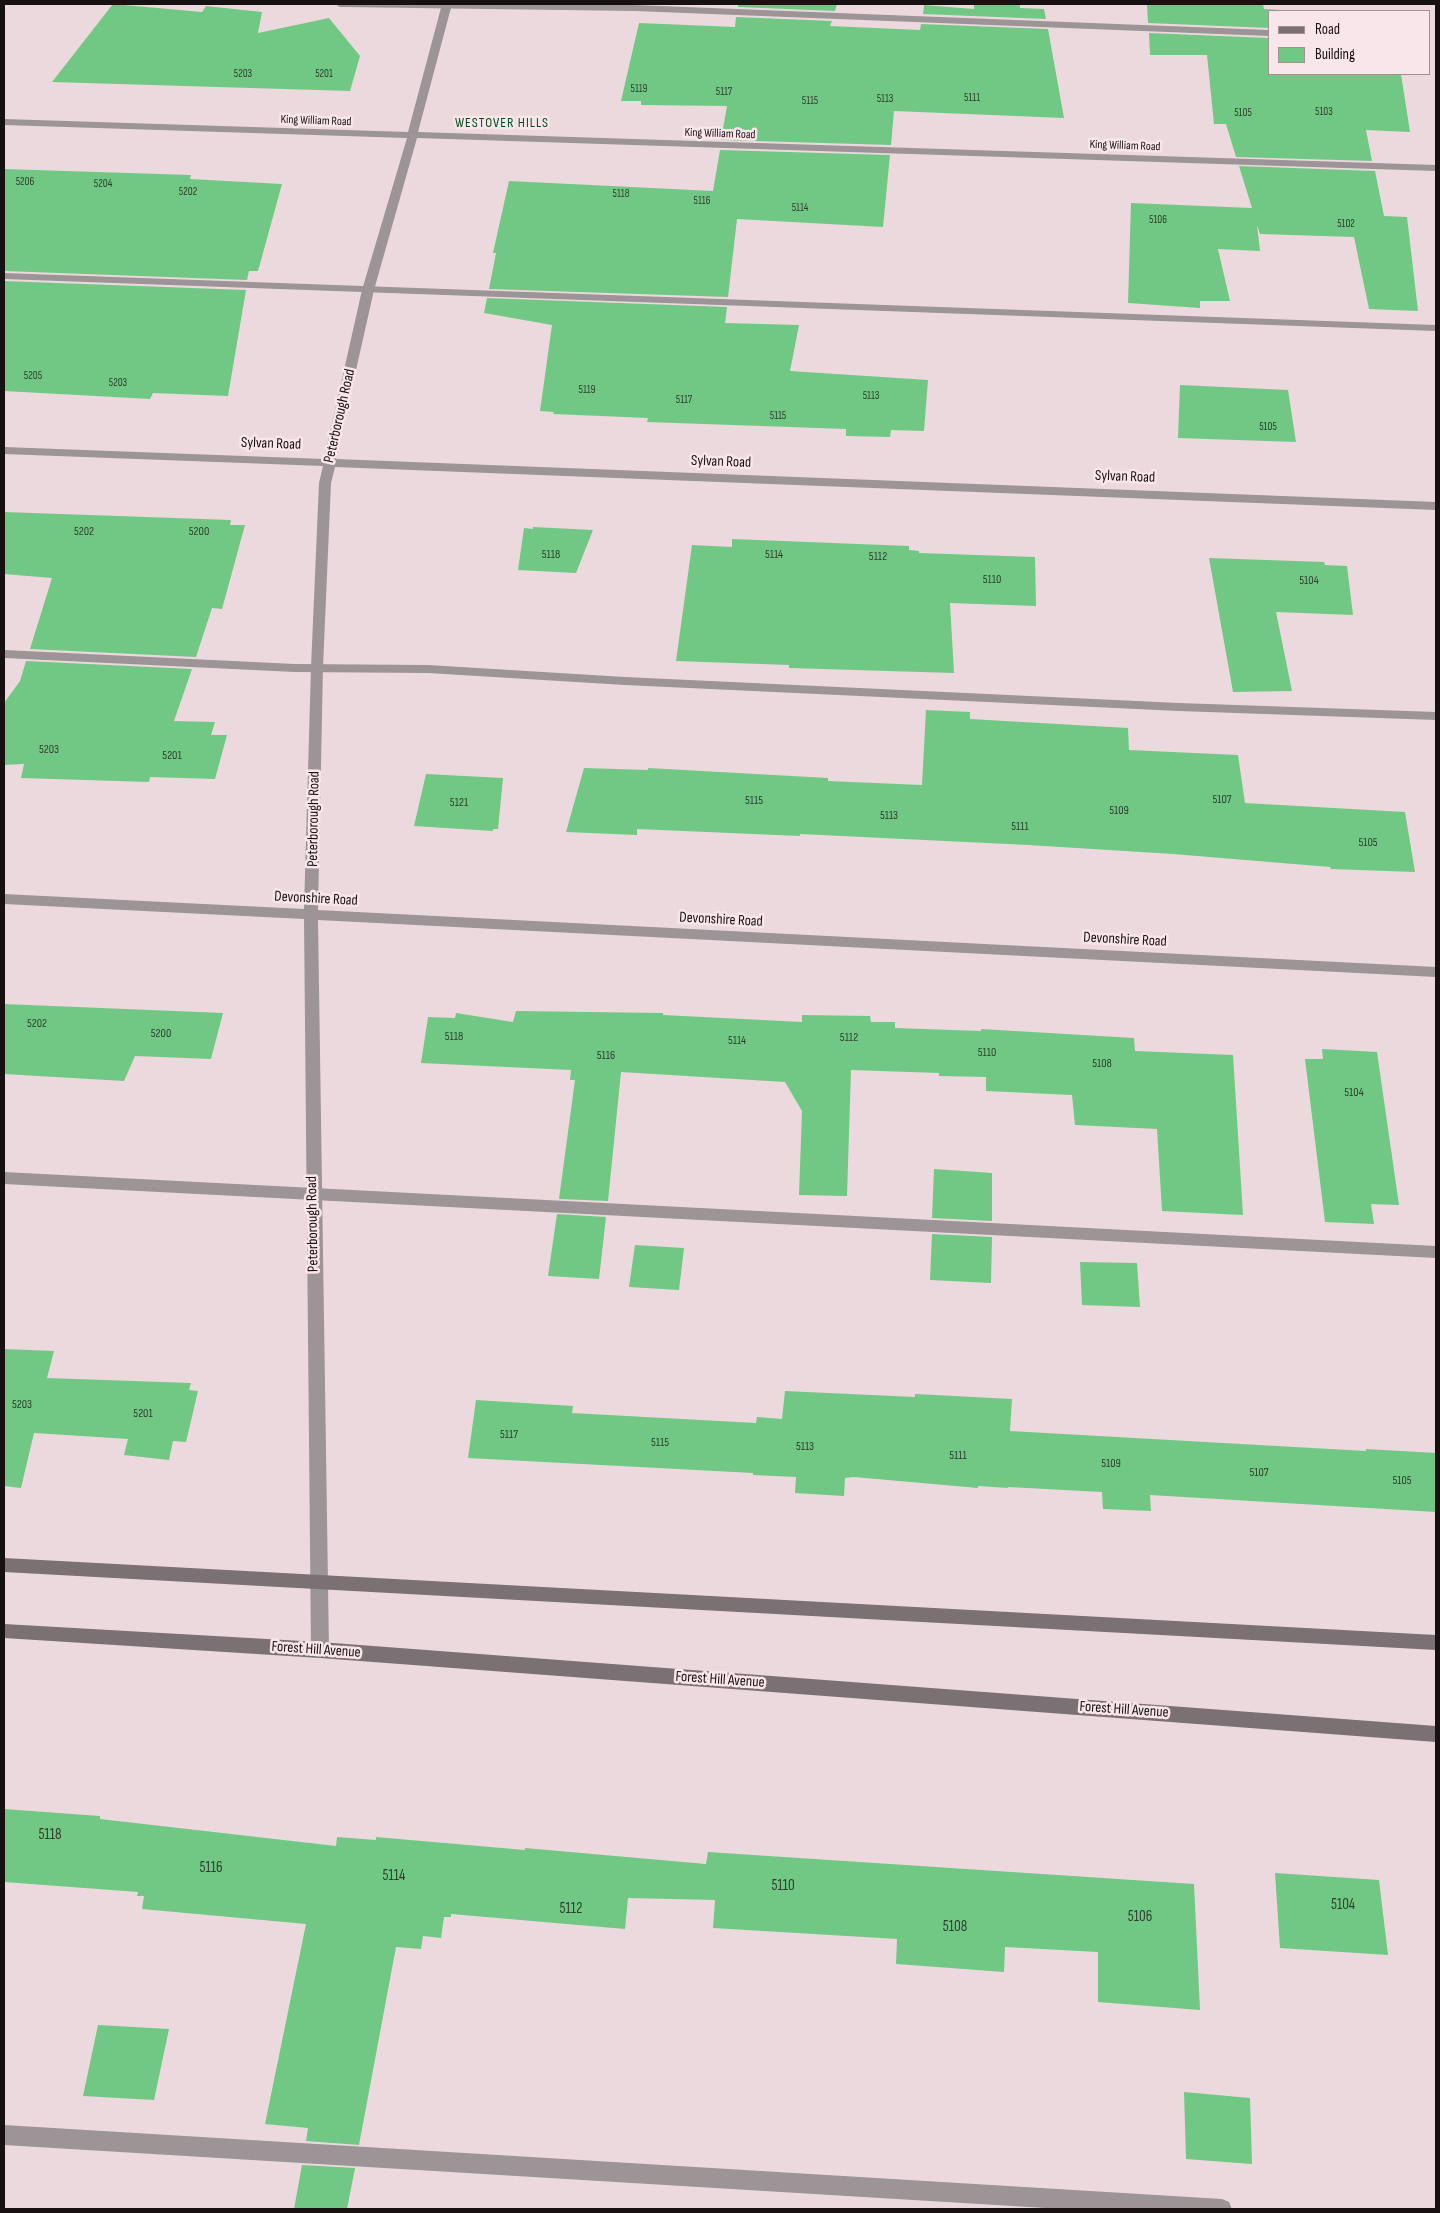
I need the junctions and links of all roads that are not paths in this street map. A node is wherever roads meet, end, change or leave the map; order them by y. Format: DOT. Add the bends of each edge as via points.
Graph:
graph roads {
  1 [pos="340,4"];
  2 [pos="447,4"];
  3 [pos="1268,33"];
  4 [pos="4,122"];
  5 [pos="412,137"];
  6 [pos="1436,168"];
  7 [pos="4,276"];
  8 [pos="368,290"];
  9 [pos="1436,328"];
  10 [pos="4,450"];
  11 [pos="329,462"];
  12 [pos="1436,506"];
  13 [pos="4,654"];
  14 [pos="317,667"];
  15 [pos="1436,716"];
  16 [pos="4,899"];
  17 [pos="311,915"];
  18 [pos="1436,972"];
  19 [pos="4,1178"];
  20 [pos="313,1192"];
  21 [pos="1436,1252"];
  22 [pos="4,1565"];
  23 [pos="320,1583"];
  24 [pos="4,1631"];
  25 [pos="1436,1643"];
  26 [pos="320,1650"];
  27 [pos="1436,1734"];
  28 [pos="4,2136"];
  29 [pos="1222,2209"];
  1 -- 2 [label="street"];
  2 -- 3 [label="street" via="635,8"];
  2 -- 5 [label="street, Peterborough Road"];
  4 -- 5 [label="street, King William Road"];
  5 -- 6 [label="street, King William Road"];
  5 -- 8 [label="street, Peterborough Road"];
  7 -- 8 [label="street"];
  8 -- 9 [label="street"];
  8 -- 11 [label="street, Peterborough Road"];
  10 -- 11 [label="street, Sylvan Road"];
  11 -- 12 [label="street, Sylvan Road"];
  11 -- 14 [label="street, Peterborough Road" via="325,483"];
  13 -- 14 [label="street"];
  14 -- 15 [label="street" via="428,668 740,687"];
  14 -- 17 [label="street, Peterborough Road"];
  16 -- 17 [label="street, Devonshire Road"];
  17 -- 18 [label="street, Devonshire Road"];
  17 -- 20 [label="street, Peterborough Road"];
  19 -- 20 [label="street"];
  20 -- 21 [label="street"];
  20 -- 23 [label="street, Peterborough Road"];
  22 -- 23 [label="main road"];
  23 -- 25 [label="main road"];
  23 -- 26 [label="street, Peterborough Road"];
  24 -- 26 [label="main road, Forest Hill Avenue"];
  26 -- 27 [label="main road, Forest Hill Avenue"];
  28 -- 29 [label="street"];
}
